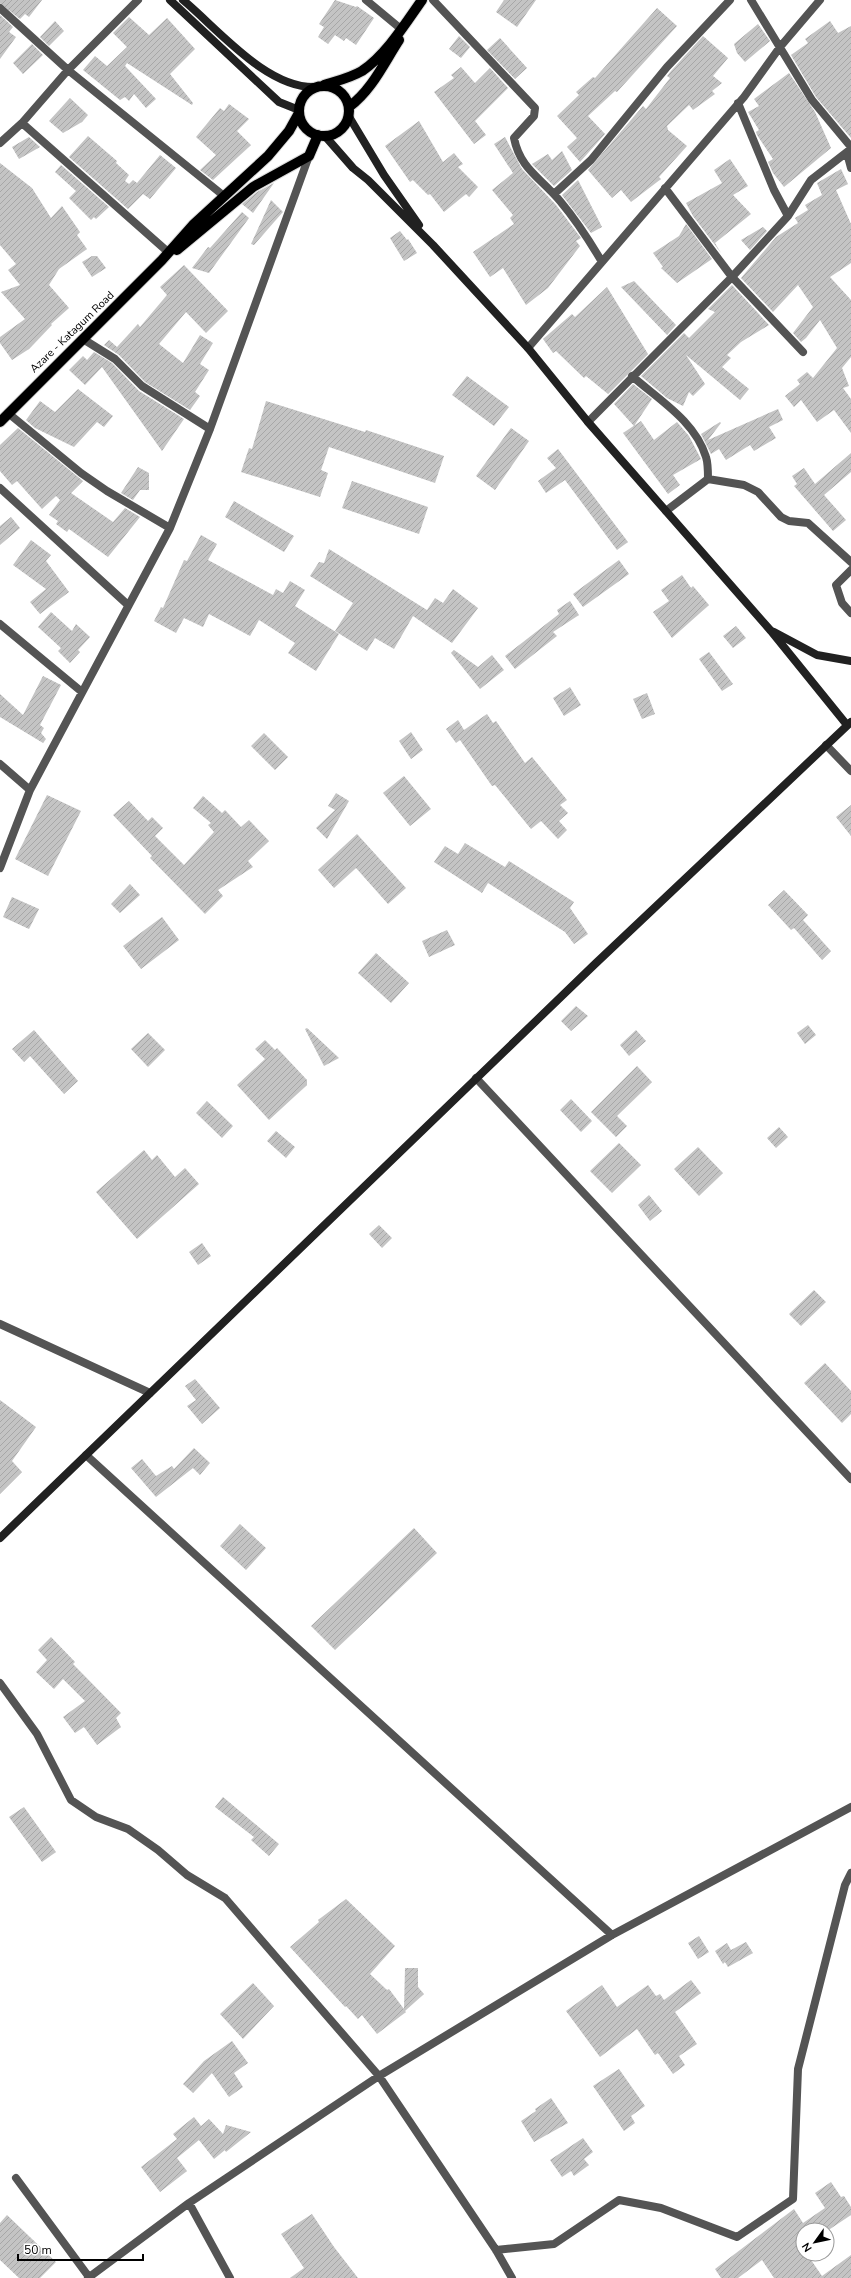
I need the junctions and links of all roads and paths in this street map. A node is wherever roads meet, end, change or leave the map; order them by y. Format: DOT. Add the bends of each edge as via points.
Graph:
graph roads {
  1 [pos="138,0"];
  2 [pos="170,0"];
  3 [pos="183,0"];
  4 [pos="366,0"];
  5 [pos="423,0"];
  6 [pos="433,0"];
  7 [pos="730,0"];
  8 [pos="751,0"];
  9 [pos="820,0"];
  10 [pos="0,8"];
  11 [pos="400,29"];
  12 [pos="780,47"];
  13 [pos="68,70"];
  14 [pos="320,86"];
  15 [pos="738,103"];
  16 [pos="299,111"];
  17 [pos="349,111"];
  18 [pos="22,123"];
  19 [pos="321,135"];
  20 [pos="0,144"];
  21 [pos="850,150"];
  22 [pos="309,156"];
  23 [pos="851,168"];
  24 [pos="665,188"];
  25 [pos="554,194"];
  26 [pos="224,196"];
  27 [pos="788,216"];
  28 [pos="433,246"];
  29 [pos="165,256"];
  30 [pos="602,262"];
  31 [pos="732,276"];
  32 [pos="83,339"];
  33 [pos="528,348"];
  34 [pos="803,352"];
  35 [pos="632,376"];
  36 [pos="8,413"];
  37 [pos="0,422"];
  38 [pos="588,422"];
  39 [pos="210,429"];
  40 [pos="708,478"];
  41 [pos="0,488"];
  42 [pos="666,511"];
  43 [pos="170,528"];
  44 [pos="851,562"];
  45 [pos="851,570"];
  46 [pos="128,605"];
  47 [pos="851,613"];
  48 [pos="0,624"];
  49 [pos="771,631"];
  50 [pos="851,661"];
  51 [pos="82,692"];
  52 [pos="849,723"];
  53 [pos="826,745"];
  54 [pos="0,764"];
  55 [pos="851,771"];
  56 [pos="30,790"];
  57 [pos="0,868"];
  58 [pos="476,1078"];
  59 [pos="0,1324"];
  60 [pos="150,1393"];
  61 [pos="86,1455"];
  62 [pos="851,1479"];
  63 [pos="0,1538"];
  64 [pos="0,1683"];
  65 [pos="851,1807"];
  66 [pos="851,1873"];
  67 [pos="612,1935"];
  68 [pos="379,2076"];
  69 [pos="16,2178"];
  70 [pos="189,2203"];
  71 [pos="496,2250"];
  72 [pos="89,2278"];
  73 [pos="230,2278"];
  74 [pos="512,2278"];
  1 -- 13 [label="street"];
  2 -- 16 [label="street" via="279,102"];
  3 -- 14 [label="street" via="240,51 267,70 290,83 305,87"];
  4 -- 11 [label="street"];
  5 -- 11 [label="main road, Azare - Katagum Road"];
  5 -- 17 [label="main road, Azare - Katagum Road" via="371,85"];
  6 -- 25 [label="street" via="535,108 534,116 514,138 516,148 520,160"];
  7 -- 25 [label="street" via="667,67 591,160"];
  8 -- 12 [label="street"];
  9 -- 12 [label="street"];
  10 -- 13 [label="street"];
  11 -- 14 [label="main road, Azare - Katagum Road" via="378,57 363,70 349,78"];
  12 -- 15 [label="street"];
  12 -- 21 [label="street" via="812,100"];
  13 -- 18 [label="street"];
  13 -- 26 [label="street"];
  14 -- 16 [label="main road, Azare - Katagum Road" via="306,93"];
  14 -- 17 [label="main road" via="340,92"];
  15 -- 24 [label="street"];
  15 -- 27 [label="street" via="774,190"];
  16 -- 19 [label="main road" via="304,126 310,132"];
  16 -- 26 [label="main road, Azare - Katagum Road" via="281,142"];
  17 -- 19 [label="main road, Azare - Katagum Road" via="340,130"];
  17 -- 28 [label="street" via="384,174"];
  18 -- 20 [label="street"];
  18 -- 29 [label="street"];
  19 -- 22 [label="main road"];
  19 -- 28 [label="street"];
  21 -- 23 [label="street"];
  21 -- 27 [label="street" via="811,180"];
  22 -- 29 [label="main road, Azare - Katagum Road" via="253,187 197,234"];
  22 -- 39 [label="street"];
  24 -- 30 [label="street"];
  24 -- 31 [label="street"];
  25 -- 30 [label="street" via="582,229"];
  26 -- 29 [label="main road, Azare - Katagum Road"];
  27 -- 31 [label="street"];
  28 -- 33 [label="street"];
  29 -- 32 [label="main road, Azare - Katagum Road"];
  30 -- 33 [label="street"];
  31 -- 34 [label="street"];
  31 -- 35 [label="street"];
  32 -- 36 [label="main road, Azare - Katagum Road"];
  32 -- 39 [label="street" via="115,359 142,386"];
  33 -- 38 [label="street"];
  35 -- 38 [label="street"];
  35 -- 40 [label="street" via="682,417 706,457"];
  36 -- 37 [label="main road, Azare - Katagum Road"];
  36 -- 43 [label="street" via="100,486"];
  38 -- 42 [label="street"];
  39 -- 43 [label="street"];
  40 -- 42 [label="street"];
  40 -- 44 [label="street" via="744,484 758,492 781,517 789,521 808,523"];
  41 -- 46 [label="street"];
  42 -- 49 [label="street"];
  43 -- 46 [label="street"];
  45 -- 47 [label="street" via="836,585 842,603"];
  46 -- 51 [label="street"];
  48 -- 51 [label="street"];
  49 -- 50 [label="street" via="818,655"];
  49 -- 52 [label="street"];
  51 -- 56 [label="street"];
  52 -- 53 [label="street"];
  53 -- 55 [label="street"];
  53 -- 58 [label="street"];
  54 -- 56 [label="street"];
  56 -- 57 [label="street"];
  58 -- 60 [label="street"];
  58 -- 62 [label="street"];
  59 -- 60 [label="street"];
  60 -- 61 [label="street"];
  61 -- 63 [label="street"];
  61 -- 67 [label="street"];
  64 -- 68 [label="street" via="37,1734 71,1800 96,1817 128,1829 187,1875 225,1898"];
  65 -- 67 [label="street"];
  66 -- 71 [label="street" via="845,1885 798,2069 793,2199 737,2237 661,2208 619,2200 554,2244"];
  67 -- 68 [label="street"];
  68 -- 70 [label="street"];
  68 -- 71 [label="street"];
  69 -- 72 [label="street"];
  70 -- 72 [label="street"];
  70 -- 73 [label="street"];
  71 -- 74 [label="street"];
}
